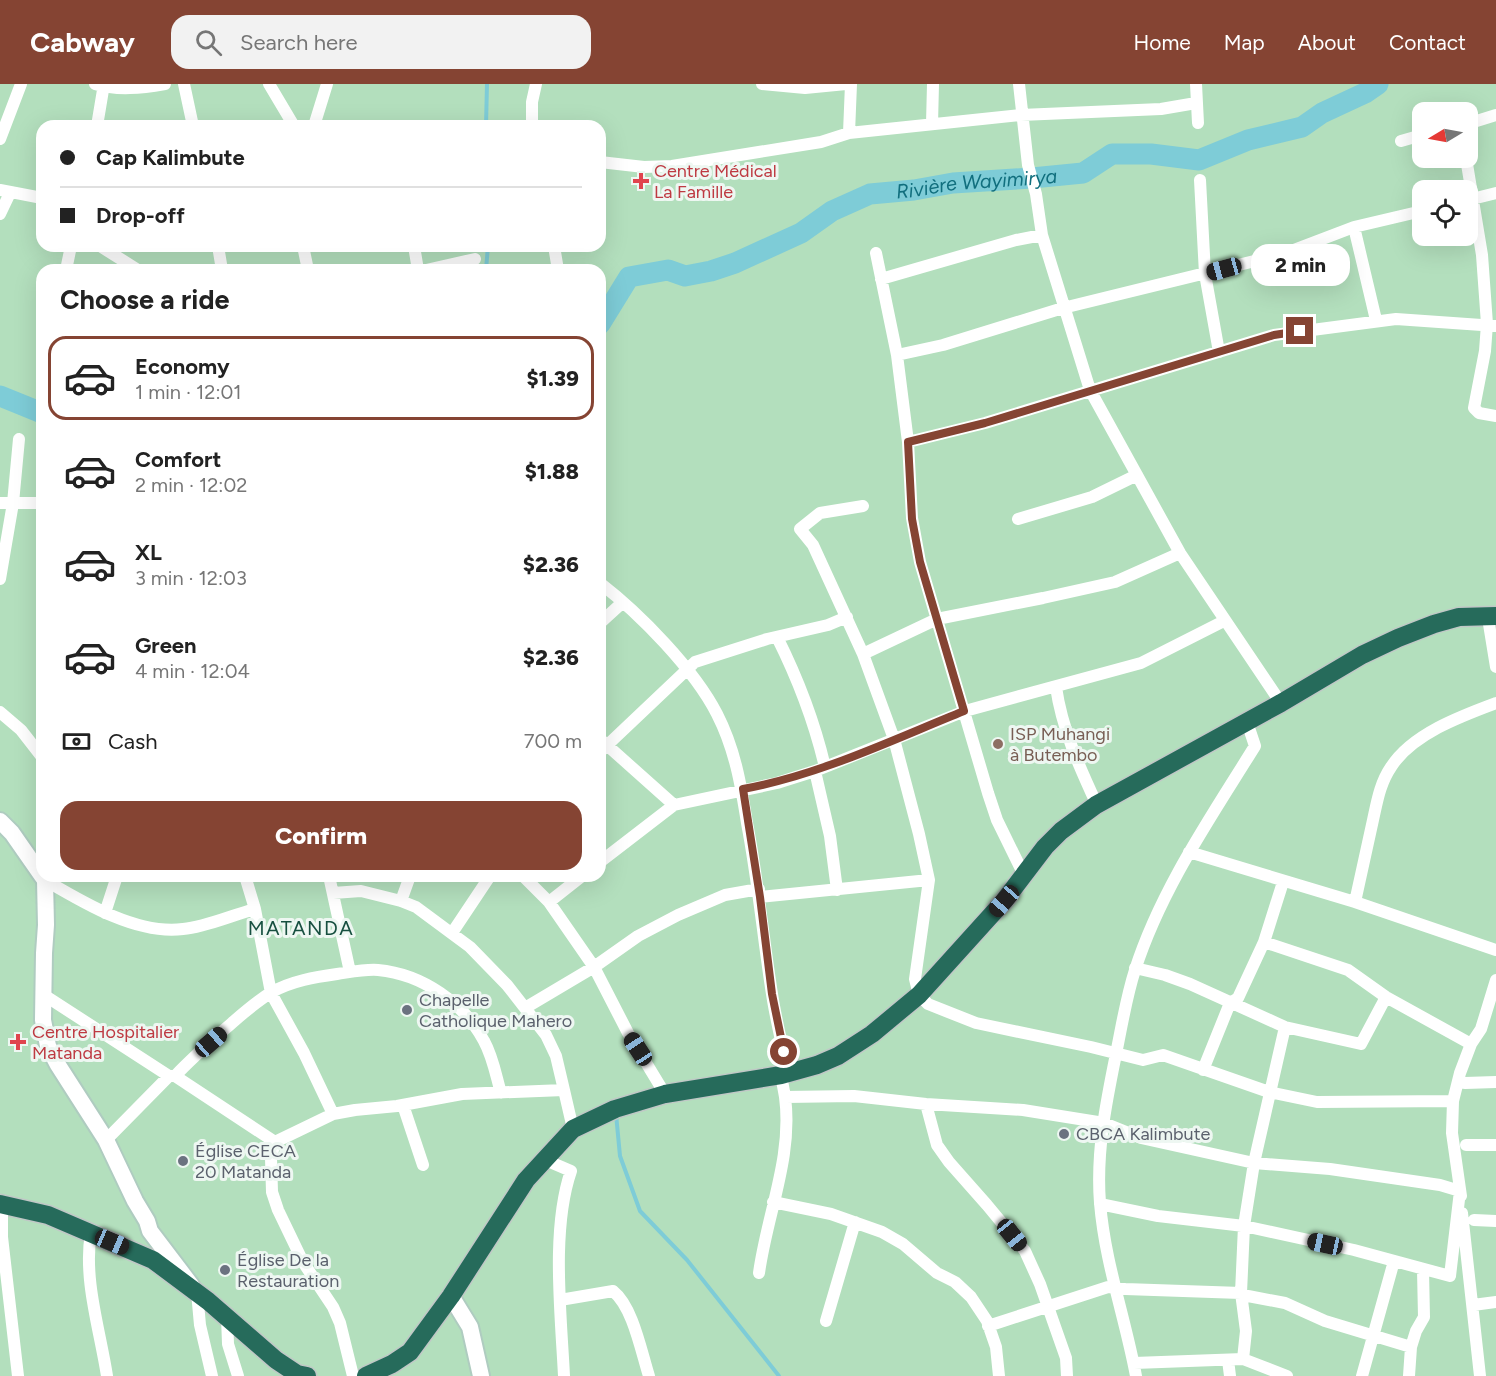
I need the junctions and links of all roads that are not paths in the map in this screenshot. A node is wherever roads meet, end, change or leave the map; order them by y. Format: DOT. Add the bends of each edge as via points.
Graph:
graph roads {
  1 [pos="21,84"];
  2 [pos="165,84"];
  3 [pos="184,84"];
  4 [pos="269,84"];
  5 [pos="327,84"];
  6 [pos="536,84"];
  7 [pos="762,84"];
  8 [pos="846,84"];
  9 [pos="851,84"];
  10 [pos="933,84"];
  11 [pos="1019,84"];
  12 [pos="1196,84"];
  13 [pos="101,85"];
  14 [pos="1196,103"];
  15 [pos="1021,115"];
  16 [pos="1496,115"];
  17 [pos="98,120"];
  18 [pos="192,120"];
  19 [pos="290,120"];
  20 [pos="316,120"];
  21 [pos="532,120"];
  22 [pos="1478,121"];
  23 [pos="1198,123"];
  24 [pos="932,124"];
  25 [pos="849,133"];
  26 [pos="1412,138"];
  27 [pos="0,139"];
  28 [pos="1401,141"];
  29 [pos="606,163"];
  30 [pos="1200,180"];
  31 [pos="5,191"];
  32 [pos="1496,193"];
  33 [pos="1478,198"];
  34 [pos="36,199"];
  35 [pos="1412,213"];
  36 [pos="0,214"];
  37 [pos="1354,227"];
  38 [pos="1042,235"];
  39 [pos="1478,237"];
  40 [pos="110,252"];
  41 [pos="876,253"];
  42 [pos="475,259"];
  43 [pos="128,264"];
  44 [pos="453,264"];
  45 [pos="1205,274"];
  46 [pos="881,279"];
  47 [pos="1063,308"];
  48 [pos="1376,320"];
  49 [pos="1492,325"];
  50 [pos="1219,352"];
  51 [pos="897,355"];
  52 [pos="1090,390"];
  53 [pos="1496,416"];
  54 [pos="18,439"];
  55 [pos="908,442"];
  56 [pos="1137,475"];
  57 [pos="6,503"];
  58 [pos="36,503"];
  59 [pos="863,506"];
  60 [pos="1018,519"];
  61 [pos="1180,553"];
  62 [pos="0,579"];
  63 [pos="606,588"];
  64 [pos="623,602"];
  65 [pos="847,617"];
  66 [pos="1492,617"];
  67 [pos="606,618"];
  68 [pos="937,619"];
  69 [pos="1224,621"];
  70 [pos="777,637"];
  71 [pos="863,654"];
  72 [pos="1496,667"];
  73 [pos="686,669"];
  74 [pos="1056,687"];
  75 [pos="1281,703"];
  76 [pos="1496,703"];
  77 [pos="964,711"];
  78 [pos="0,712"];
  79 [pos="1247,722"];
  80 [pos="894,739"];
  81 [pos="606,741"];
  82 [pos="36,747"];
  83 [pos="606,748"];
  84 [pos="820,769"];
  85 [pos="743,789"];
  86 [pos="674,805"];
  87 [pos="1097,805"];
  88 [pos="0,821"];
  89 [pos="1189,852"];
  90 [pos="606,857"];
  91 [pos="36,867"];
  92 [pos="1024,875"];
  93 [pos="929,880"];
  94 [pos="43,882"];
  95 [pos="52,882"];
  96 [pos="115,882"];
  97 [pos="247,882"];
  98 [pos="330,882"];
  99 [pos="408,882"];
  100 [pos="486,882"];
  101 [pos="529,882"];
  102 [pos="574,882"];
  103 [pos="1283,882"];
  104 [pos="837,890"];
  105 [pos="333,893"];
  106 [pos="759,893"];
  107 [pos="401,901"];
  108 [pos="549,902"];
  109 [pos="1355,902"];
  110 [pos="255,909"];
  111 [pos="105,913"];
  112 [pos="452,933"];
  113 [pos="1264,942"];
  114 [pos="1496,950"];
  115 [pos="594,967"];
  116 [pos="1135,968"];
  117 [pos="350,972"];
  118 [pos="1496,980"];
  119 [pos="271,993"];
  120 [pos="44,995"];
  121 [pos="919,995"];
  122 [pos="1386,997"];
  123 [pos="1230,1003"];
  124 [pos="525,1008"];
  125 [pos="1285,1027"];
  126 [pos="1471,1044"];
  127 [pos="1116,1053"];
  128 [pos="1203,1070"];
  129 [pos="785,1075"];
  130 [pos="172,1076"];
  131 [pos="1496,1082"];
  132 [pos="1465,1083"];
  133 [pos="564,1090"];
  134 [pos="1269,1092"];
  135 [pos="501,1093"];
  136 [pos="665,1094"];
  137 [pos="785,1097"];
  138 [pos="1453,1101"];
  139 [pos="926,1104"];
  140 [pos="403,1105"];
  141 [pos="333,1114"];
  142 [pos="1104,1123"];
  143 [pos="573,1129"];
  144 [pos="106,1140"];
  145 [pos="275,1142"];
  146 [pos="1466,1145"];
  147 [pos="1496,1145"];
  148 [pos="543,1159"];
  149 [pos="1254,1163"];
  150 [pos="423,1165"];
  151 [pos="1460,1191"];
  152 [pos="773,1202"];
  153 [pos="1,1204"];
  154 [pos="1100,1204"];
  155 [pos="1474,1220"];
  156 [pos="1496,1221"];
  157 [pos="855,1222"];
  158 [pos="1244,1226"];
  159 [pos="91,1233"];
  160 [pos="1395,1261"];
  161 [pos="1423,1270"];
  162 [pos="759,1273"];
  163 [pos="1113,1287"];
  164 [pos="197,1293"];
  165 [pos="1241,1293"];
  166 [pos="451,1296"];
  167 [pos="560,1300"];
  168 [pos="1496,1302"];
  169 [pos="1473,1305"];
  170 [pos="1049,1307"];
  171 [pos="227,1317"];
  172 [pos="826,1321"];
  173 [pos="988,1326"];
  174 [pos="1372,1336"];
  175 [pos="1411,1347"];
  176 [pos="1243,1359"];
  177 [pos="1228,1360"];
  178 [pos="1134,1363"];
  179 [pos="18,1376"];
  180 [pos="106,1376"];
  181 [pos="212,1376"];
  182 [pos="238,1376"];
  183 [pos="307,1376"];
  184 [pos="353,1376"];
  185 [pos="366,1376"];
  186 [pos="481,1376"];
  187 [pos="564,1376"];
  188 [pos="649,1376"];
  189 [pos="999,1376"];
  190 [pos="1066,1376"];
  191 [pos="1136,1376"];
  192 [pos="1230,1376"];
  193 [pos="1287,1376"];
  194 [pos="1362,1376"];
  195 [pos="1409,1376"];
  196 [pos="1480,1376"];
  1 -- 27 [label="street"];
  2 -- 13 [label="street" via="129,88"];
  3 -- 18 [label="street"];
  4 -- 19 [label="street"];
  5 -- 20 [label="street"];
  6 -- 21 [label="street"];
  7 -- 8 [label="street" via="805,88"];
  9 -- 25 [label="street"];
  10 -- 24 [label="street"];
  11 -- 15 [label="street"];
  12 -- 14 [label="street"];
  13 -- 17 [label="street"];
  14 -- 15 [label="street" via="1161,109"];
  14 -- 23 [label="street"];
  15 -- 24 [label="street"];
  15 -- 38 [label="street"];
  16 -- 22 [label="street"];
  24 -- 25 [label="street"];
  25 -- 29 [label="street" via="821,142 672,166"];
  26 -- 28 [label="street"];
  30 -- 45 [label="street"];
  31 -- 34 [label="street"];
  31 -- 36 [label="street"];
  32 -- 33 [label="street"];
  35 -- 37 [label="street"];
  37 -- 45 [label="street" via="1283,254"];
  37 -- 48 [label="street"];
  38 -- 46 [label="street"];
  38 -- 47 [label="street"];
  39 -- 49 [label="street"];
  40 -- 43 [label="street"];
  41 -- 46 [label="street"];
  42 -- 44 [label="street"];
  45 -- 47 [label="street"];
  45 -- 50 [label="street"];
  46 -- 51 [label="street"];
  47 -- 51 [label="street"];
  47 -- 52 [label="street"];
  48 -- 49 [label="street"];
  48 -- 50 [label="street" via="1274,335"];
  49 -- 53 [label="street" via="1474,408"];
  50 -- 52 [label="street"];
  51 -- 55 [label="street"];
  52 -- 55 [label="street"];
  52 -- 56 [label="street"];
  54 -- 57 [label="street"];
  55 -- 68 [label="street" via="912,519"];
  56 -- 60 [label="street" via="1092,497"];
  56 -- 61 [label="street"];
  57 -- 58 [label="street"];
  57 -- 62 [label="street"];
  59 -- 65 [label="street" via="820,513 800,529 813,545"];
  61 -- 68 [label="street" via="1115,582"];
  61 -- 69 [label="street"];
  63 -- 64 [label="street"];
  64 -- 67 [label="street"];
  64 -- 73 [label="street"];
  65 -- 70 [label="street"];
  65 -- 71 [label="street"];
  66 -- 72 [label="street"];
  66 -- 75 [label="highway" via="1459,617 1398,638"];
  68 -- 71 [label="street"];
  68 -- 77 [label="street"];
  69 -- 74 [label="street" via="1141,663"];
  69 -- 75 [label="street"];
  70 -- 73 [label="street" via="695,662"];
  70 -- 84 [label="street" via="806,698"];
  71 -- 80 [label="street"];
  73 -- 81 [label="street"];
  73 -- 85 [label="street" via="718,715"];
  74 -- 77 [label="street"];
  74 -- 87 [label="street" via="1068,740"];
  75 -- 79 [label="highway"];
  76 -- 109 [label="street" via="1432,730 1391,766 1380,793"];
  77 -- 80 [label="street"];
  77 -- 92 [label="street" via="997,820"];
  78 -- 82 [label="street"];
  79 -- 87 [label="highway"];
  79 -- 89 [label="street" via="1255,746"];
  80 -- 84 [label="street"];
  80 -- 93 [label="street"];
  83 -- 86 [label="street"];
  84 -- 85 [label="street"];
  84 -- 104 [label="street"];
  85 -- 86 [label="street"];
  85 -- 106 [label="street"];
  86 -- 90 [label="street"];
  87 -- 92 [label="highway" via="1061,831"];
  88 -- 91 [label="street"];
  89 -- 103 [label="street"];
  89 -- 116 [label="street"];
  92 -- 121 [label="highway"];
  93 -- 104 [label="street"];
  93 -- 121 [label="street" via="915,979"];
  94 -- 120 [label="street"];
  95 -- 111 [label="street"];
  96 -- 111 [label="street"];
  97 -- 110 [label="street"];
  98 -- 105 [label="street"];
  99 -- 107 [label="street"];
  100 -- 112 [label="street"];
  101 -- 108 [label="street"];
  102 -- 108 [label="street"];
  103 -- 109 [label="street"];
  103 -- 113 [label="street"];
  104 -- 106 [label="street"];
  105 -- 107 [label="street" via="361,891"];
  105 -- 117 [label="street"];
  106 -- 115 [label="street" via="725,895 678,915 638,936"];
  106 -- 129 [label="street"];
  107 -- 112 [label="street"];
  108 -- 115 [label="street"];
  109 -- 114 [label="street"];
  110 -- 111 [label="street" via="170,931"];
  110 -- 119 [label="street"];
  112 -- 124 [label="street" via="470,947"];
  113 -- 122 [label="street" via="1348,970"];
  113 -- 123 [label="street" via="1238,998"];
  115 -- 124 [label="street"];
  115 -- 136 [label="street" via="628,1034"];
  116 -- 123 [label="street" via="1165,975"];
  116 -- 127 [label="street"];
  117 -- 119 [label="street" via="291,983"];
  117 -- 135 [label="street" via="376,970 400,974 453,1002 485,1042"];
  118 -- 126 [label="street" via="1481,1029"];
  119 -- 130 [label="street"];
  119 -- 141 [label="street"];
  120 -- 130 [label="street"];
  120 -- 144 [label="street" via="48,1046"];
  121 -- 127 [label="street" via="928,1004 976,1023"];
  121 -- 129 [label="highway" via="838,1056"];
  122 -- 125 [label="street" via="1361,1044"];
  122 -- 126 [label="street"];
  123 -- 125 [label="street"];
  123 -- 128 [label="street"];
  124 -- 133 [label="street" via="556,1056"];
  125 -- 134 [label="street"];
  126 -- 138 [label="street"];
  127 -- 128 [label="street" via="1143,1060 1162,1055"];
  127 -- 142 [label="street"];
  128 -- 134 [label="street"];
  129 -- 136 [label="highway"];
  129 -- 137 [label="street"];
  130 -- 144 [label="street"];
  130 -- 145 [label="street"];
  131 -- 132 [label="street"];
  133 -- 135 [label="street"];
  133 -- 143 [label="street"];
  134 -- 138 [label="street" via="1317,1102"];
  134 -- 149 [label="street"];
  135 -- 140 [label="street" via="462,1094"];
  136 -- 143 [label="highway" via="615,1109"];
  137 -- 139 [label="street" via="854,1096"];
  137 -- 152 [label="street" via="787,1140"];
  138 -- 151 [label="street" via="1452,1133"];
  139 -- 142 [label="street" via="1023,1110"];
  139 -- 170 [label="street" via="937,1145 1025,1251"];
  140 -- 141 [label="street"];
  140 -- 150 [label="street"];
  141 -- 145 [label="street"];
  142 -- 149 [label="street" via="1141,1138"];
  142 -- 154 [label="street"];
  143 -- 148 [label="highway"];
  144 -- 164 [label="street" via="150,1231"];
  145 -- 184 [label="street" via="272,1192 303,1262 333,1307"];
  146 -- 147 [label="street"];
  148 -- 166 [label="highway"];
  148 -- 167 [label="street" via="570,1171 560,1225"];
  149 -- 151 [label="street" via="1330,1169"];
  149 -- 158 [label="street"];
  151 -- 161 [label="street" via="1450,1276"];
  151 -- 169 [label="street"];
  152 -- 157 [label="street"];
  152 -- 162 [label="street"];
  153 -- 159 [label="highway" via="48,1215"];
  153 -- 179 [label="street"];
  154 -- 158 [label="street" via="1158,1216"];
  154 -- 163 [label="street"];
  155 -- 156 [label="street"];
  157 -- 172 [label="street"];
  157 -- 173 [label="street" via="903,1244 937,1273 955,1282 971,1297"];
  158 -- 160 [label="street"];
  158 -- 165 [label="street"];
  159 -- 164 [label="highway" via="153,1260"];
  159 -- 180 [label="street" via="88,1250"];
  160 -- 161 [label="street"];
  160 -- 174 [label="street"];
  161 -- 175 [label="street" via="1424,1317"];
  163 -- 165 [label="street"];
  163 -- 170 [label="street"];
  163 -- 178 [label="street"];
  164 -- 171 [label="highway"];
  164 -- 181 [label="street"];
  165 -- 174 [label="street" via="1286,1303 1325,1322"];
  165 -- 176 [label="street" via="1246,1331"];
  166 -- 185 [label="highway" via="410,1352"];
  166 -- 186 [label="street" via="470,1328"];
  167 -- 187 [label="street"];
  167 -- 188 [label="street" via="613,1290 621,1297"];
  168 -- 169 [label="street"];
  169 -- 196 [label="street"];
  170 -- 173 [label="street"];
  170 -- 190 [label="street" via="1066,1358"];
  171 -- 182 [label="street" via="228,1344"];
  171 -- 183 [label="highway" via="276,1360"];
  173 -- 189 [label="street" via="996,1347"];
  174 -- 175 [label="street"];
  174 -- 194 [label="street"];
  175 -- 195 [label="street"];
  176 -- 177 [label="street"];
  176 -- 193 [label="street"];
  177 -- 178 [label="street"];
  177 -- 192 [label="street"];
  178 -- 191 [label="street"];
}
